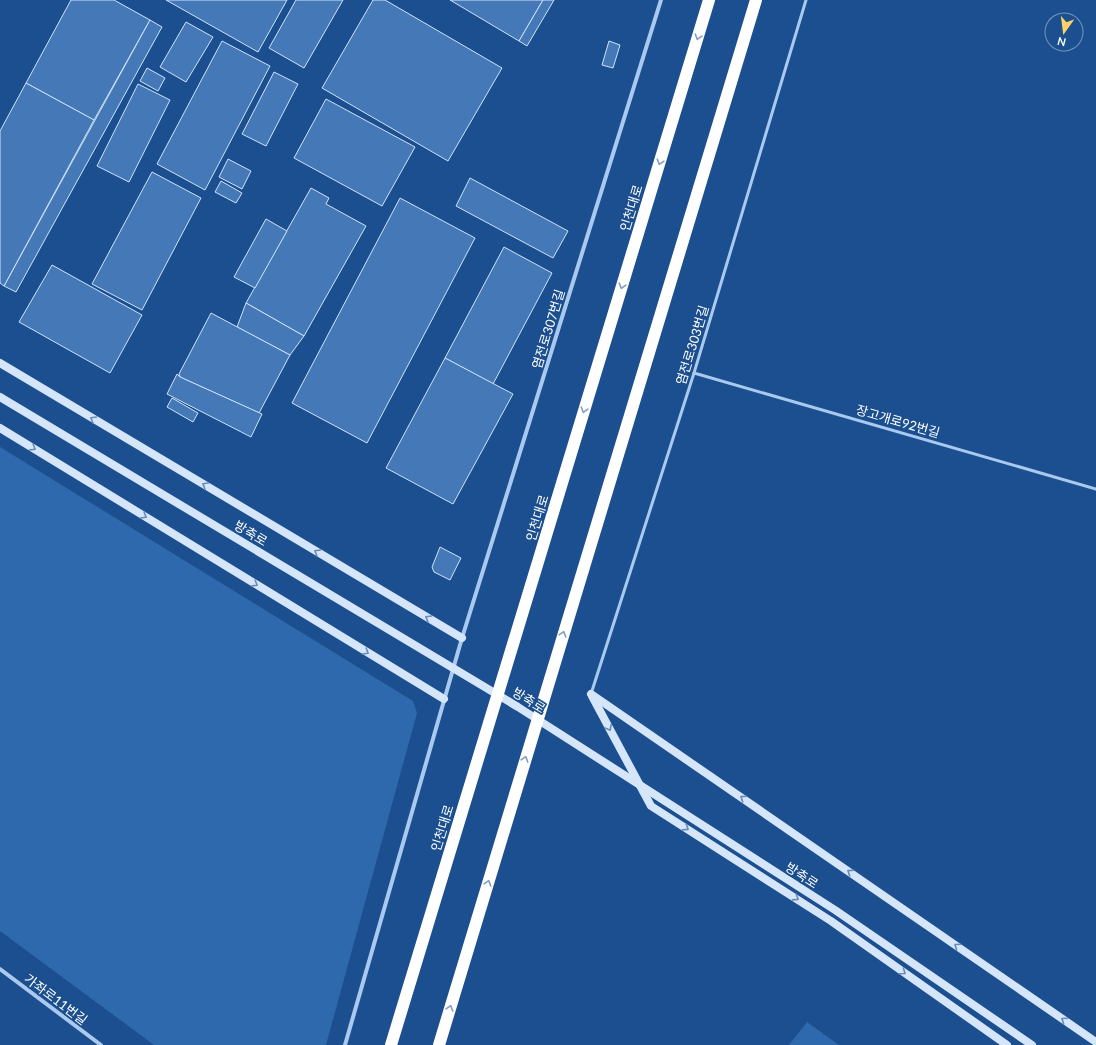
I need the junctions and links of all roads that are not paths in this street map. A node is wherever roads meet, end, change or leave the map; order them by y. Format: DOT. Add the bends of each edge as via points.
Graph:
graph roads {
  1 [pos="661,0"];
  2 [pos="709,0"];
  3 [pos="756,0"];
  4 [pos="806,0"];
  5 [pos="0,363"];
  6 [pos="694,373"];
  7 [pos="0,397"];
  8 [pos="0,428"];
  9 [pos="1096,489"];
  10 [pos="462,638"];
  11 [pos="591,694"];
  12 [pos="444,699"];
  13 [pos="0,969"];
  14 [pos="1096,1042"];
  15 [pos="101,1045"];
  16 [pos="346,1045"];
  17 [pos="391,1045"];
  18 [pos="439,1045"];
  19 [pos="1007,1045"];
  20 [pos="1032,1045"];
  1 -- 10 [label="street, 염전로307번길"];
  2 -- 17 [label="highway, 인천대로, one-way"];
  18 -- 3 [label="highway, one-way"];
  4 -- 6 [label="lane, 염전로303번길"];
  10 -- 5 [label="main road, one-way"];
  6 -- 9 [label="lane, 장고개로92번길"];
  6 -- 11 [label="lane, 염전로303번길"];
  7 -- 20 [label="main road, 방축로" via="518,707 835,910"];
  8 -- 12 [label="main road, one-way"];
  10 -- 12 [label="street, 염전로307번길"];
  14 -- 11 [label="main road, one-way"];
  11 -- 19 [label="main road, one-way" via="651,806 831,921"];
  12 -- 16 [label="street, 염전로307번길"];
  13 -- 15 [label="street, 가좌로11번길"];
}
